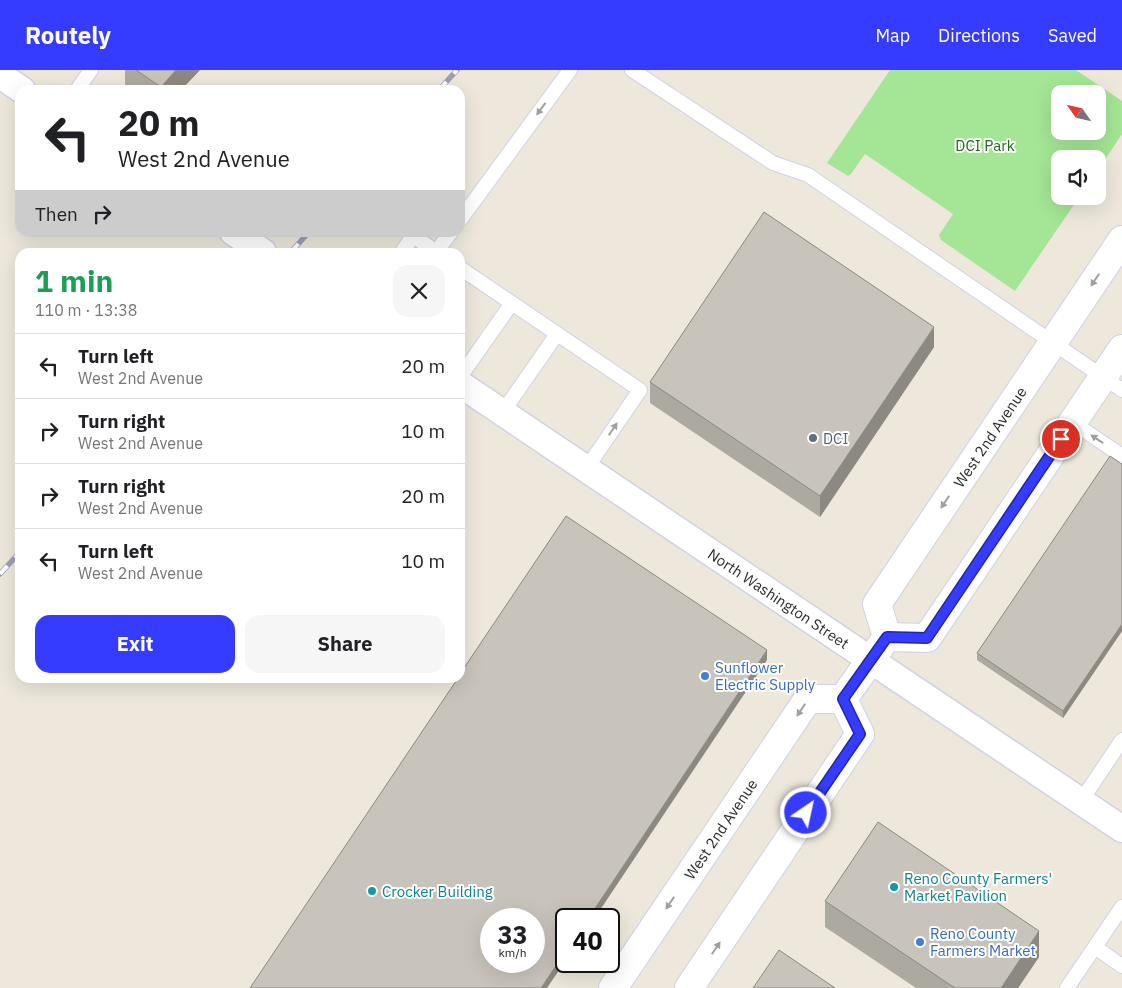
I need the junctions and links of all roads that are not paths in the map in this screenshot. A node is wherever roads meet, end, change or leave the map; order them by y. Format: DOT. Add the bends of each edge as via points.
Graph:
graph roads {
  1 [pos="90,70"];
  2 [pos="570,70"];
  3 [pos="632,70"];
  4 [pos="0,75"];
  5 [pos="15,85"];
  6 [pos="80,85"];
  7 [pos="465,213"];
  8 [pos="240,237"];
  9 [pos="412,237"];
  10 [pos="414,237"];
  11 [pos="448,237"];
  12 [pos="1122,240"];
  13 [pos="256,248"];
  14 [pos="405,248"];
  15 [pos="431,248"];
  16 [pos="440,248"];
  17 [pos="465,271"];
  18 [pos="512,303"];
  19 [pos="557,334"];
  20 [pos="1052,342"];
  21 [pos="1122,349"];
  22 [pos="465,370"];
  23 [pos="1112,384"];
  24 [pos="465,387"];
  25 [pos="502,413"];
  26 [pos="1072,422"];
  27 [pos="1122,456"];
  28 [pos="586,469"];
  29 [pos="887,637"];
  30 [pos="871,659"];
  31 [pos="843,699"];
  32 [pos="1122,740"];
  33 [pos="1081,801"];
  34 [pos="1122,829"];
  35 [pos="1122,907"];
  36 [pos="1094,947"];
  37 [pos="1122,966"];
  38 [pos="613,988"];
  39 [pos="689,988"];
  40 [pos="1067,988"];
  1 -- 6 [label="lane"];
  2 -- 7 [label="lane, one-way"];
  3 -- 20 [label="lane" via="773,163 808,175"];
  4 -- 5 [label="street"];
  8 -- 13 [label="street"];
  9 -- 14 [label="lane"];
  10 -- 15 [label="lane"];
  11 -- 16 [label="lane"];
  12 -- 20 [label="street, West 2nd Avenue, one-way"];
  17 -- 18 [label="lane"];
  18 -- 19 [label="lane"];
  18 -- 22 [label="lane"];
  19 -- 25 [label="lane"];
  28 -- 19 [label="lane, one-way" via="640,390"];
  20 -- 23 [label="lane"];
  20 -- 29 [label="street, West 2nd Avenue, one-way" via="877,604"];
  21 -- 23 [label="street"];
  23 -- 26 [label="street"];
  24 -- 25 [label="street, North Washington Street"];
  25 -- 28 [label="street, North Washington Street"];
  27 -- 26 [label="lane, one-way"];
  26 -- 29 [label="street" via="927,638"];
  28 -- 30 [label="street, North Washington Street"];
  29 -- 30 [label="street"];
  30 -- 31 [label="street"];
  30 -- 33 [label="street, North Washington Street"];
  31 -- 38 [label="street, West 2nd Avenue, one-way" via="808,699"];
  39 -- 31 [label="street, one-way" via="860,734"];
  32 -- 33 [label="lane"];
  33 -- 34 [label="street, North Washington Street"];
  35 -- 36 [label="lane"];
  36 -- 37 [label="lane"];
  36 -- 40 [label="lane"];
}
